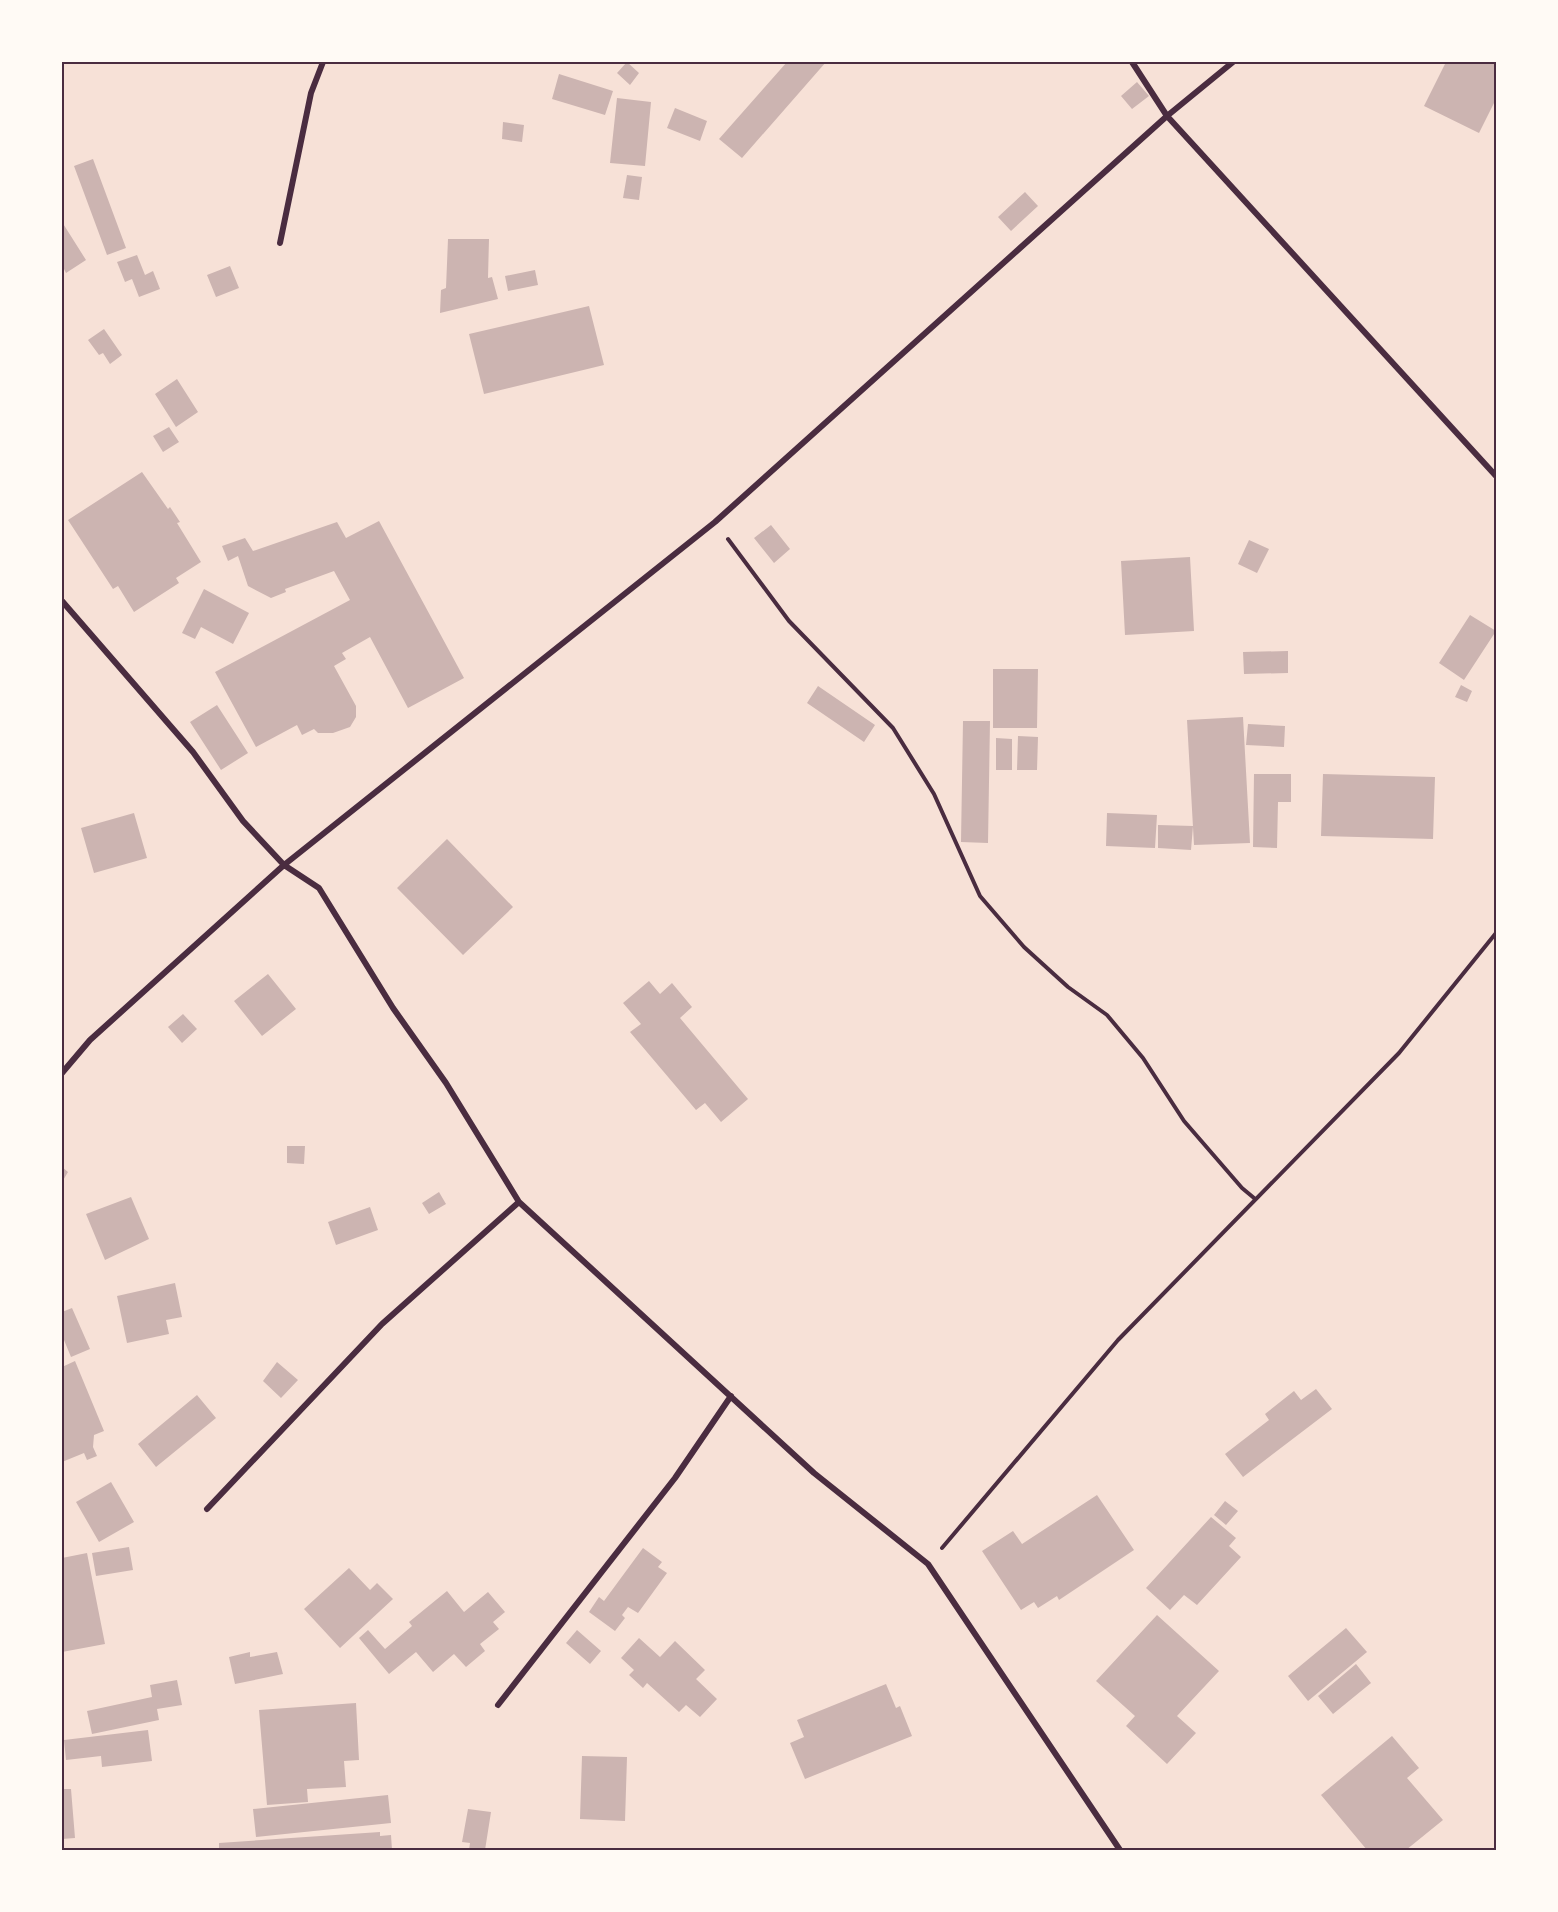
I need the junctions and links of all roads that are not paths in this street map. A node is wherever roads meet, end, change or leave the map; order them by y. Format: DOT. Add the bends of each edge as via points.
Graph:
graph roads {
  1 [pos="322,62"];
  2 [pos="1131,62"];
  3 [pos="1233,62"];
  4 [pos="1167,116"];
  5 [pos="280,243"];
  6 [pos="1497,476"];
  7 [pos="62,600"];
  8 [pos="284,865"];
  9 [pos="62,1073"];
  10 [pos="519,1202"];
  11 [pos="731,1396"];
  12 [pos="207,1509"];
  13 [pos="498,1705"];
  14 [pos="1120,1851"];
  1 -- 5 [label="street" via="311,93"];
  2 -- 4 [label="street"];
  3 -- 4 [label="street"];
  4 -- 6 [label="street"];
  4 -- 8 [label="street" via="715,522"];
  7 -- 8 [label="street" via="193,752 243,821"];
  8 -- 9 [label="street" via="90,1040"];
  8 -- 10 [label="street" via="319,888"];
  10 -- 11 [label="street"];
  10 -- 12 [label="street" via="382,1324"];
  11 -- 13 [label="street" via="675,1478"];
  11 -- 14 [label="street" via="814,1473 928,1564"];
}
